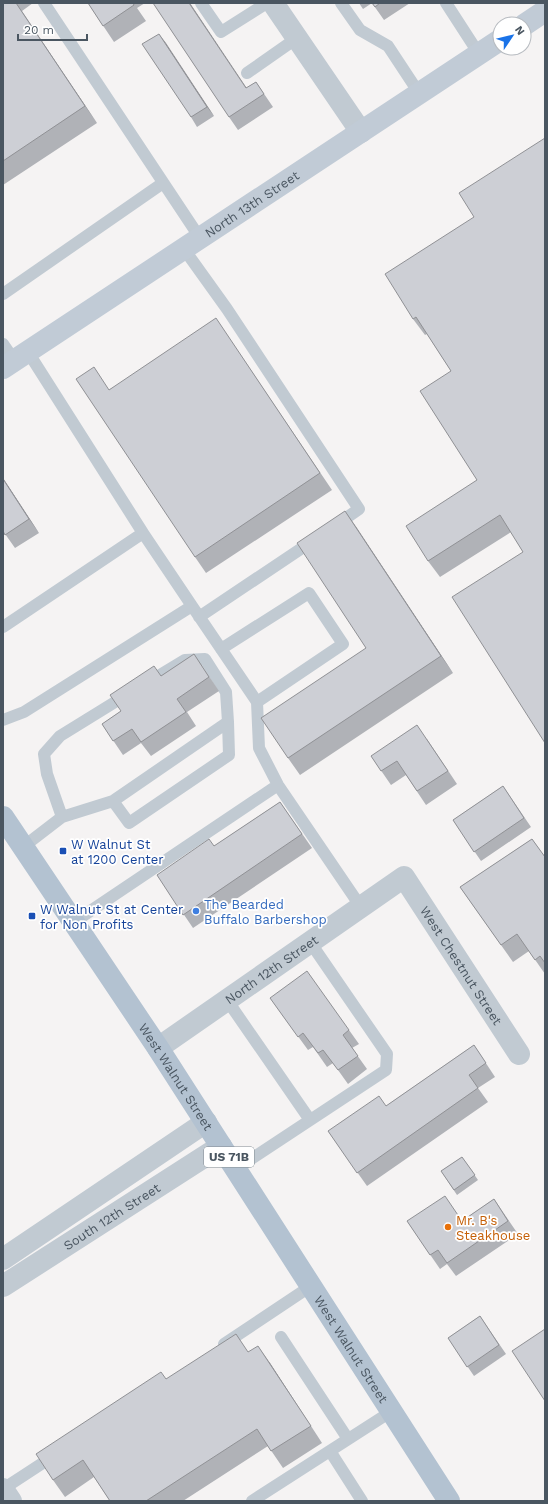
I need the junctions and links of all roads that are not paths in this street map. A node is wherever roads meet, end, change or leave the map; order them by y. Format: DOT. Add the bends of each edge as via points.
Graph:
graph roads {
  1 [pos="44,3"];
  2 [pos="201,3"];
  3 [pos="267,3"];
  4 [pos="273,3"];
  5 [pos="341,3"];
  6 [pos="446,3"];
  7 [pos="545,11"];
  8 [pos="532,20"];
  9 [pos="297,38"];
  10 [pos="492,45"];
  11 [pos="479,54"];
  12 [pos="247,73"];
  13 [pos="419,93"];
  14 [pos="361,132"];
  15 [pos="163,183"];
  16 [pos="192,243"];
  17 [pos="3,294"];
  18 [pos="12,356"];
  19 [pos="143,534"];
  20 [pos="192,606"];
  21 [pos="199,617"];
  22 [pos="3,627"];
  23 [pos="221,649"];
  24 [pos="256,702"];
  25 [pos="3,720"];
  26 [pos="228,722"];
  27 [pos="278,785"];
  28 [pos="114,801"];
  29 [pos="3,817"];
  30 [pos="62,817"];
  31 [pos="23,847"];
  32 [pos="404,877"];
  33 [pos="361,907"];
  34 [pos="74,922"];
  35 [pos="310,942"];
  36 [pos="227,1000"];
  37 [pos="158,1048"];
  38 [pos="519,1054"];
  39 [pos="310,1120"];
  40 [pos="206,1122"];
  41 [pos="221,1146"];
  42 [pos="236,1169"];
  43 [pos="3,1259"];
  44 [pos="3,1286"];
  45 [pos="311,1286"];
  46 [pos="281,1337"];
  47 [pos="213,1351"];
  48 [pos="392,1411"];
  49 [pos="348,1439"];
  50 [pos="62,1450"];
  51 [pos="330,1451"];
  52 [pos="3,1489"];
  53 [pos="270,1496"];
  54 [pos="11,1501"];
  55 [pos="252,1501"];
  56 [pos="362,1501"];
  57 [pos="449,1501"];
  1 -- 15 [label="lane"];
  2 -- 3 [label="lane" via="221,32"];
  4 -- 9 [label="street"];
  5 -- 13 [label="lane" via="360,30 388,46"];
  6 -- 11 [label="lane"];
  7 -- 8 [label="main road"];
  9 -- 12 [label="lane"];
  9 -- 14 [label="street"];
  10 -- 11 [label="main road, North 13th Street"];
  11 -- 13 [label="main road, North 13th Street"];
  13 -- 14 [label="main road, North 13th Street"];
  14 -- 16 [label="main road, North 13th Street"];
  15 -- 16 [label="lane"];
  15 -- 17 [label="lane"];
  16 -- 18 [label="main road, North 13th Street"];
  16 -- 21 [label="lane" via="227,309 359,509"];
  18 -- 19 [label="lane"];
  19 -- 20 [label="lane"];
  19 -- 22 [label="lane"];
  20 -- 21 [label="lane"];
  20 -- 25 [label="lane" via="24,712"];
  21 -- 23 [label="lane"];
  23 -- 24 [label="lane"];
  23 -- 24 [label="lane" via="309,593 343,644"];
  24 -- 27 [label="lane" via="259,748"];
  26 -- 28 [label="lane"];
  26 -- 28 [label="lane" via="229,755 222,760 129,823"];
  26 -- 30 [label="lane" via="226,692 205,659 185,660 60,736 44,754 47,774"];
  27 -- 33 [label="lane"];
  27 -- 34 [label="lane"];
  28 -- 30 [label="lane"];
  29 -- 31 [label="main road, West Walnut Street / US 71B"];
  30 -- 31 [label="lane"];
  31 -- 34 [label="main road, West Walnut Street / US 71B"];
  32 -- 33 [label="street, North 12th Street"];
  32 -- 38 [label="street, West Chestnut Street"];
  33 -- 35 [label="street, North 12th Street"];
  34 -- 37 [label="main road, West Walnut Street / US 71B"];
  35 -- 36 [label="street, North 12th Street"];
  35 -- 39 [label="lane" via="387,1054 386,1070"];
  36 -- 37 [label="street, North 12th Street"];
  36 -- 39 [label="lane"];
  37 -- 40 [label="main road, West Walnut Street / US 71B"];
  39 -- 42 [label="lane"];
  40 -- 41 [label="main road, West Walnut Street / US 71B"];
  40 -- 43 [label="street, South 12th Street"];
  41 -- 42 [label="main road, West Walnut Street / US 71B"];
  41 -- 44 [label="street, South 12th Street"];
  42 -- 45 [label="main road, West Walnut Street / US 71B"];
  45 -- 47 [label="lane"];
  45 -- 48 [label="main road, West Walnut Street / US 71B"];
  46 -- 49 [label="lane"];
  48 -- 49 [label="lane"];
  48 -- 57 [label="main road, West Walnut Street / US 71B"];
  49 -- 51 [label="lane"];
  50 -- 52 [label="lane"];
  51 -- 53 [label="lane"];
  51 -- 56 [label="lane"];
  52 -- 54 [label="street"];
  53 -- 55 [label="lane"];
}
